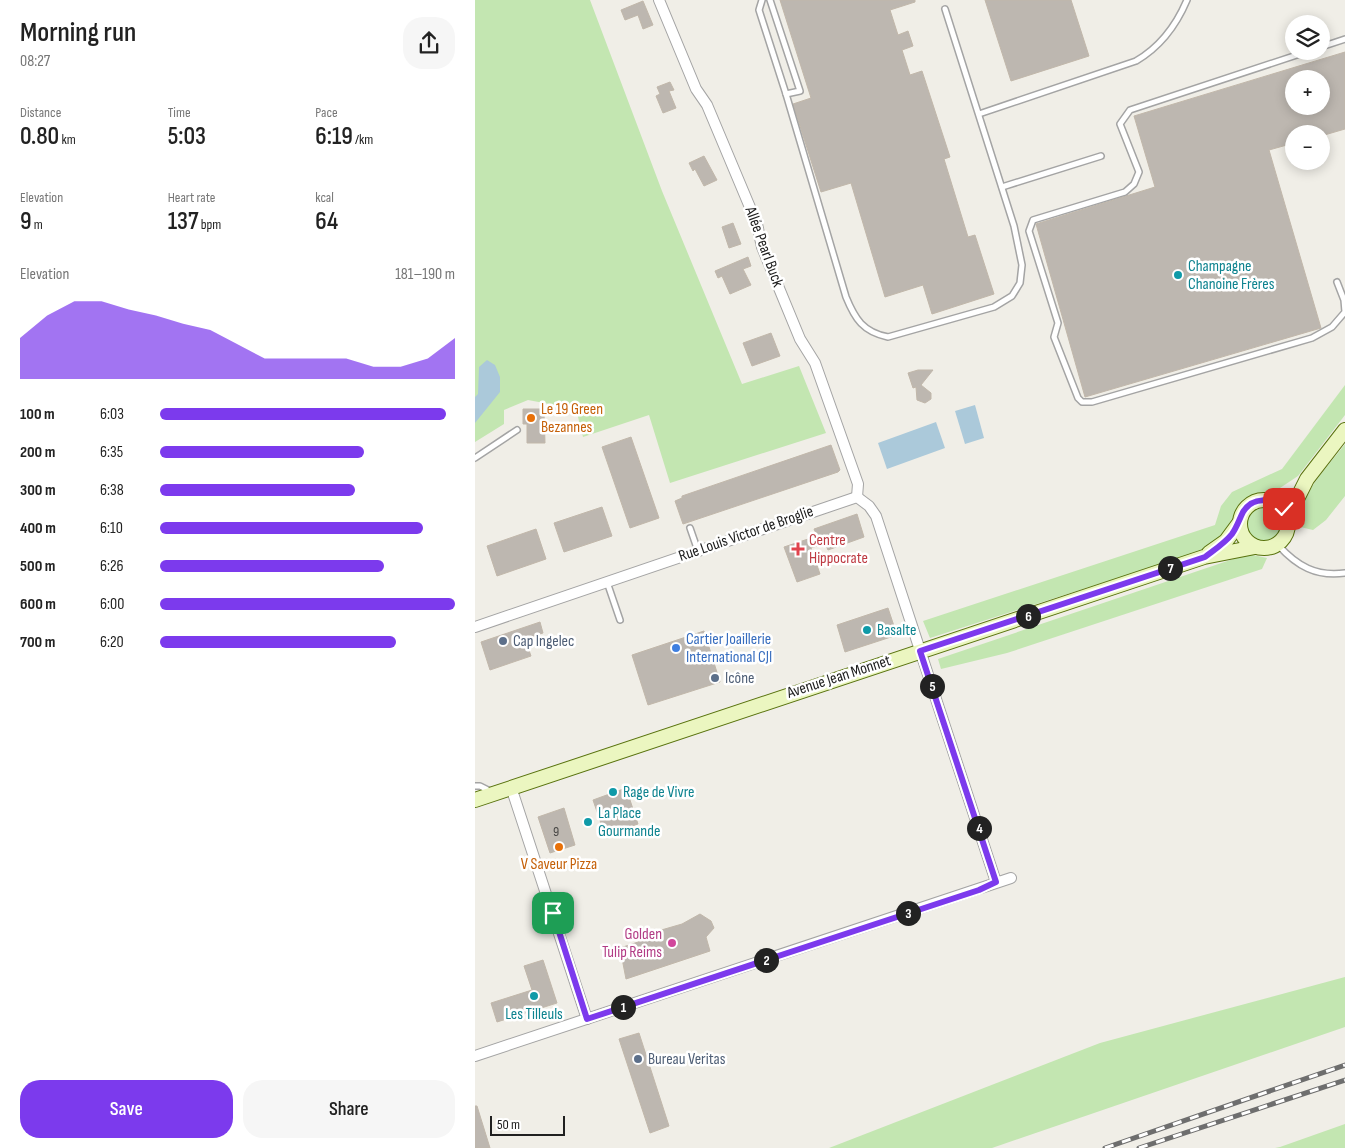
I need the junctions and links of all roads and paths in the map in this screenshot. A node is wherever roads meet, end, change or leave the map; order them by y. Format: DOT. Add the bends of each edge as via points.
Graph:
graph roads {
  1 [pos="659,0"];
  2 [pos="762,0"];
  3 [pos="770,0"];
  4 [pos="1187,0"];
  5 [pos="945,9"];
  6 [pos="1345,40"];
  7 [pos="1330,44"];
  8 [pos="1285,59"];
  9 [pos="786,94"];
  10 [pos="979,114"];
  11 [pos="1101,156"];
  12 [pos="1002,187"];
  13 [pos="1337,282"];
  14 [pos="1343,317"];
  15 [pos="517,430"];
  16 [pos="1345,430"];
  17 [pos="475,458"];
  18 [pos="1307,479"];
  19 [pos="857,497"];
  20 [pos="1270,500"];
  21 [pos="1288,517"];
  22 [pos="1240,522"];
  23 [pos="690,528"];
  24 [pos="1278,545"];
  25 [pos="1255,547"];
  26 [pos="698,551"];
  27 [pos="1205,557"];
  28 [pos="1345,573"];
  29 [pos="607,582"];
  30 [pos="620,620"];
  31 [pos="475,626"];
  32 [pos="920,651"];
  33 [pos="475,786"];
  34 [pos="511,787"];
  35 [pos="495,793"];
  36 [pos="475,800"];
  37 [pos="1011,878"];
  38 [pos="996,882"];
  39 [pos="587,1019"];
  40 [pos="475,1056"];
  1 -- 19 [label="street, Allée Pearl Buck" via="695,89 711,114 800,338 815,363 859,484"];
  2 -- 9 [label="lane" via="759,10"];
  3 -- 9 [label="lane" via="799,91"];
  4 -- 10 [label="lane" via="1165,38 1152,52 1136,61"];
  5 -- 10 [label="lane"];
  6 -- 7 [label="lane"];
  8 -- 14 [label="lane" via="1130,110 1120,124 1139,172 1134,184 1125,192 1033,220 1029,231 1058,323 1053,337 1077,398 1082,402 1092,402 1312,338"];
  9 -- 12 [label="lane" via="846,297 853,314 873,334 888,337 994,307 1012,296 1020,283 1022,265"];
  10 -- 12 [label="lane"];
  11 -- 12 [label="lane"];
  13 -- 14 [label="lane" via="1344,300"];
  15 -- 17 [label="lane"];
  16 -- 18 [label="street"];
  18 -- 20 [label="street"];
  18 -- 21 [label="street"];
  19 -- 26 [label="street, Rue Louis Victor de Broglie"];
  19 -- 32 [label="street" via="876,516"];
  20 -- 21 [label="street"];
  20 -- 22 [label="street" via="1253,502 1242,514"];
  21 -- 24 [label="street" via="1287,533"];
  22 -- 25 [label="street" via="1243,537"];
  22 -- 27 [label="street, Avenue Jean Monnet" via="1226,541"];
  23 -- 26 [label="lane"];
  24 -- 25 [label="street"];
  24 -- 28 [label="lane" via="1308,570 1327,575"];
  25 -- 27 [label="street, Avenue Jean Monnet"];
  26 -- 29 [label="street, Rue Louis Victor de Broglie"];
  27 -- 32 [label="street, Avenue Jean Monnet"];
  29 -- 30 [label="lane"];
  29 -- 31 [label="street, Rue Louis Victor de Broglie"];
  32 -- 34 [label="street, Avenue Jean Monnet"];
  32 -- 38 [label="street"];
  33 -- 35 [label="lane"];
  34 -- 35 [label="street, Avenue Jean Monnet"];
  34 -- 39 [label="street"];
  35 -- 36 [label="street, Avenue Jean Monnet"];
  37 -- 38 [label="street"];
  38 -- 39 [label="street"];
  39 -- 40 [label="street"];
}
